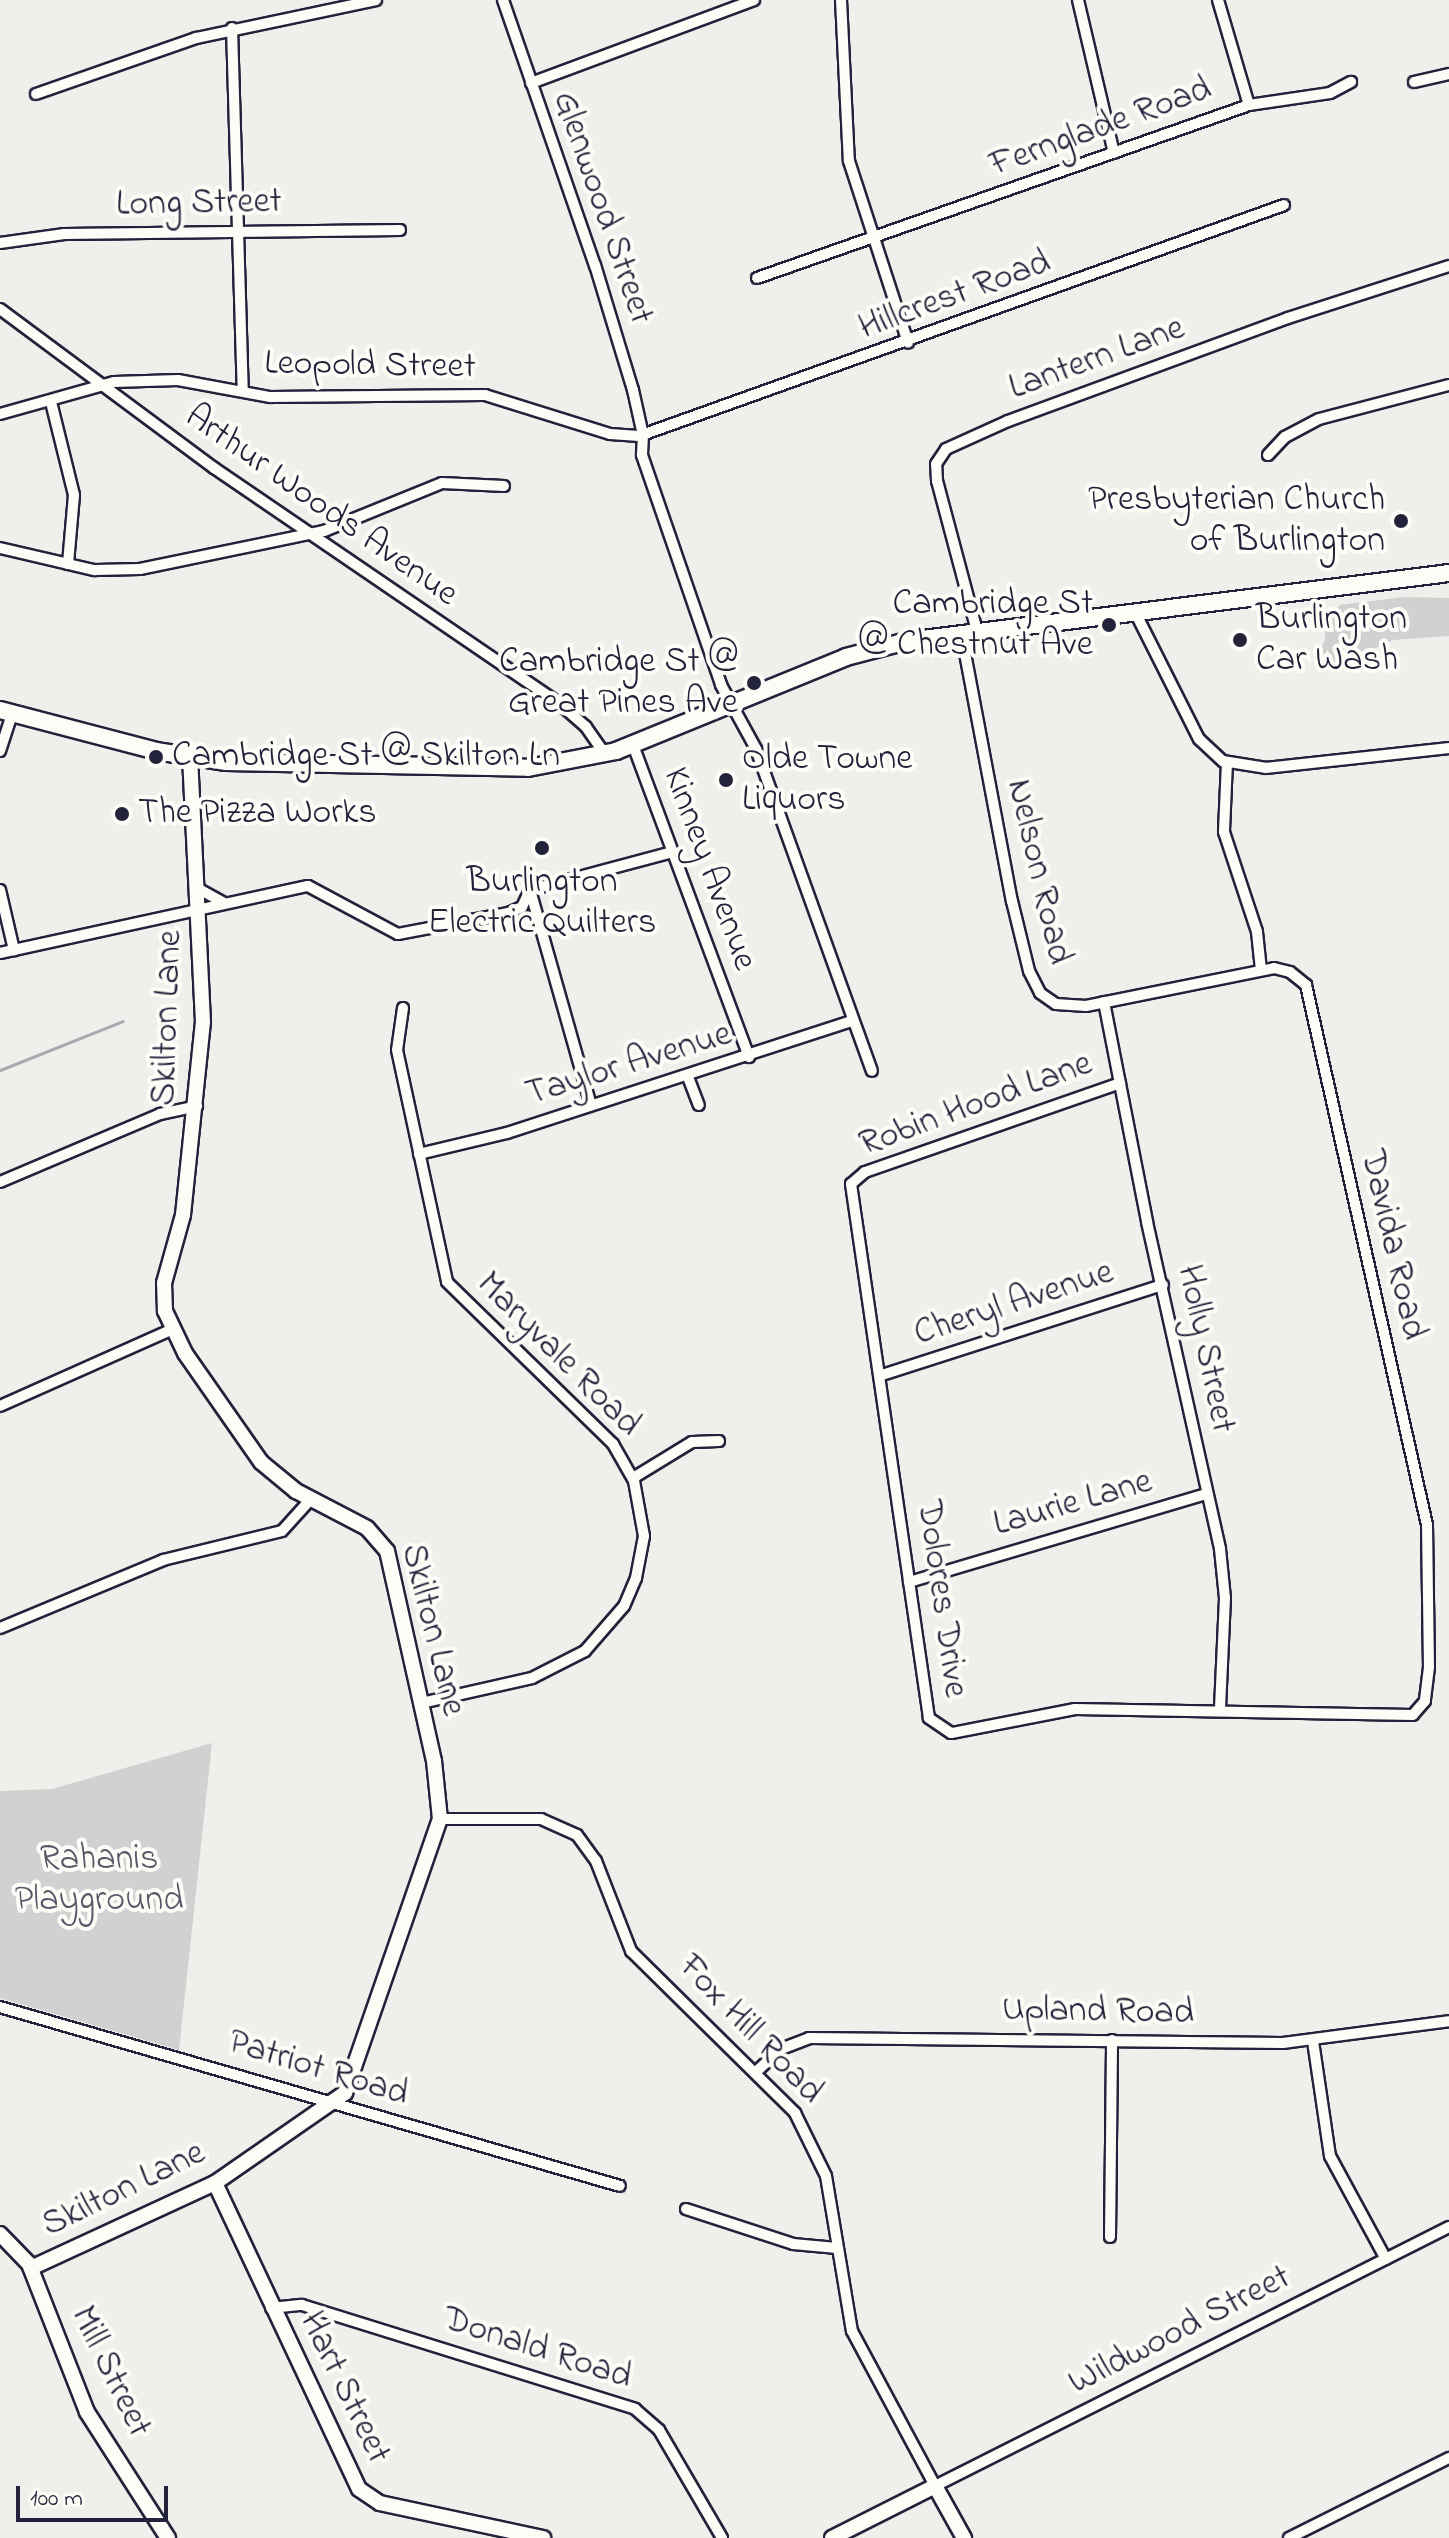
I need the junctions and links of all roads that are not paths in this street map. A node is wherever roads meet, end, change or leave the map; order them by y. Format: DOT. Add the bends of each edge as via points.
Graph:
graph roads {
  1 [pos="376,0"];
  2 [pos="503,0"];
  3 [pos="754,0"];
  4 [pos="841,0"];
  5 [pos="1078,0"];
  6 [pos="1218,0"];
  7 [pos="232,28"];
  8 [pos="1449,74"];
  9 [pos="1351,82"];
  10 [pos="1414,82"];
  11 [pos="531,83"];
  12 [pos="36,94"];
  13 [pos="1249,105"];
  14 [pos="1114,153"];
  15 [pos="1284,205"];
  16 [pos="400,230"];
  17 [pos="238,232"];
  18 [pos="873,239"];
  19 [pos="0,243"];
  20 [pos="1449,266"];
  21 [pos="757,278"];
  22 [pos="0,309"];
  23 [pos="908,343"];
  24 [pos="103,385"];
  25 [pos="1449,385"];
  26 [pos="243,390"];
  27 [pos="51,402"];
  28 [pos="0,414"];
  29 [pos="643,435"];
  30 [pos="1268,455"];
  31 [pos="504,486"];
  32 [pos="309,531"];
  33 [pos="0,548"];
  34 [pos="68,564"];
  35 [pos="1449,573"];
  36 [pos="1135,612"];
  37 [pos="969,631"];
  38 [pos="733,704"];
  39 [pos="6,712"];
  40 [pos="633,745"];
  41 [pos="1449,748"];
  42 [pos="0,751"];
  43 [pos="605,754"];
  44 [pos="190,758"];
  45 [pos="1227,762"];
  46 [pos="673,852"];
  47 [pos="199,889"];
  48 [pos="0,890"];
  49 [pos="530,890"];
  50 [pos="226,904"];
  51 [pos="200,911"];
  52 [pos="14,950"];
  53 [pos="0,953"];
  54 [pos="1261,969"];
  55 [pos="1104,1002"];
  56 [pos="403,1008"];
  57 [pos="852,1021"];
  58 [pos="749,1057"];
  59 [pos="872,1071"];
  60 [pos="688,1077"];
  61 [pos="1120,1083"];
  62 [pos="591,1105"];
  63 [pos="699,1105"];
  64 [pos="197,1106"];
  65 [pos="419,1154"];
  66 [pos="0,1182"];
  67 [pos="852,1182"];
  68 [pos="1163,1285"];
  69 [pos="171,1330"];
  70 [pos="882,1375"];
  71 [pos="0,1406"];
  72 [pos="719,1441"];
  73 [pos="633,1478"];
  74 [pos="1207,1494"];
  75 [pos="310,1500"];
  76 [pos="909,1582"];
  77 [pos="0,1628"];
  78 [pos="421,1703"];
  79 [pos="1420,1709"];
  80 [pos="1220,1710"];
  81 [pos="440,1819"];
  82 [pos="0,2007"];
  83 [pos="1449,2021"];
  84 [pos="1112,2040"];
  85 [pos="1313,2041"];
  86 [pos="757,2071"];
  87 [pos="334,2104"];
  88 [pos="215,2183"];
  89 [pos="620,2186"];
  90 [pos="686,2209"];
  91 [pos="1449,2227"];
  92 [pos="0,2234"];
  93 [pos="1110,2237"];
  94 [pos="837,2248"];
  95 [pos="1386,2259"];
  96 [pos="31,2268"];
  97 [pos="271,2308"];
  98 [pos="1449,2458"];
  99 [pos="935,2486"];
  100 [pos="168,2538"];
  101 [pos="543,2538"];
  102 [pos="722,2538"];
  103 [pos="832,2538"];
  104 [pos="964,2538"];
  105 [pos="1289,2538"];
  1 -- 7 [label="street"];
  2 -- 11 [label="street, Glenwood Street"];
  3 -- 11 [label="street"];
  4 -- 18 [label="street" via="847,147"];
  5 -- 14 [label="street"];
  6 -- 13 [label="street"];
  7 -- 12 [label="street"];
  7 -- 17 [label="street"];
  8 -- 10 [label="street"];
  9 -- 13 [label="street, Fernglade Road" via="1330,93"];
  11 -- 29 [label="street, Glenwood Street" via="595,265"];
  13 -- 14 [label="street, Fernglade Road"];
  14 -- 18 [label="street, Fernglade Road"];
  15 -- 23 [label="street, Hillcrest Road"];
  16 -- 17 [label="street, Long Street"];
  17 -- 19 [label="street, Long Street" via="64,234"];
  17 -- 26 [label="street"];
  18 -- 21 [label="street, Fernglade Road"];
  18 -- 23 [label="street"];
  20 -- 37 [label="street, Lantern Lane" via="1288,318 946,449 936,464 937,481"];
  22 -- 24 [label="street, Arthur Woods Avenue"];
  23 -- 29 [label="street, Hillcrest Road"];
  24 -- 26 [label="street, Leopold Street" via="178,380"];
  24 -- 27 [label="street, Leopold Street"];
  24 -- 32 [label="street, Arthur Woods Avenue"];
  25 -- 30 [label="street" via="1319,419 1285,437"];
  26 -- 29 [label="street, Leopold Street" via="270,397 485,395 610,434"];
  27 -- 28 [label="street, Leopold Street"];
  27 -- 34 [label="street" via="74,495"];
  29 -- 38 [label="street, Glenwood Street" via="642,455 722,688"];
  31 -- 32 [label="street" via="442,483 324,531"];
  32 -- 34 [label="street" via="123,572"];
  32 -- 43 [label="street, Arthur Woods Avenue" via="561,705"];
  33 -- 34 [label="street"];
  35 -- 36 [label="main road"];
  36 -- 37 [label="main road"];
  36 -- 45 [label="street" via="1199,739"];
  37 -- 38 [label="main road" via="864,651"];
  37 -- 55 [label="street, Nelson Road" via="1030,977 1056,1004"];
  38 -- 40 [label="main road"];
  38 -- 57 [label="street, Glenwood Street" via="756,749"];
  39 -- 42 [label="street"];
  39 -- 44 [label="main road"];
  40 -- 43 [label="main road"];
  40 -- 46 [label="street, Kinney Avenue"];
  41 -- 45 [label="street" via="1266,768"];
  43 -- 44 [label="main road" via="502,769"];
  44 -- 47 [label="street, Skilton Lane"];
  45 -- 54 [label="street" via="1226,841 1257,932"];
  46 -- 49 [label="street"];
  46 -- 58 [label="street, Kinney Avenue"];
  47 -- 50 [label="street"];
  47 -- 51 [label="street, Skilton Lane"];
  48 -- 52 [label="street"];
  49 -- 50 [label="street" via="522,907 508,913 398,934 308,886"];
  49 -- 62 [label="street"];
  50 -- 51 [label="street"];
  51 -- 52 [label="street"];
  51 -- 64 [label="street, Skilton Lane" via="204,995"];
  52 -- 53 [label="street"];
  54 -- 55 [label="street, Nelson Road"];
  54 -- 79 [label="street, Davida Road" via="1290,972 1309,992 1418,1483 1430,1571 1429,1667"];
  55 -- 61 [label="street, Holly Street"];
  56 -- 65 [label="street, Maryvale Road" via="397,1050"];
  57 -- 58 [label="street, Taylor Avenue"];
  57 -- 59 [label="street, Glenwood Street"];
  58 -- 60 [label="street, Taylor Avenue"];
  60 -- 62 [label="street, Taylor Avenue"];
  60 -- 63 [label="street"];
  61 -- 67 [label="street, Robin Hood Lane" via="865,1172"];
  61 -- 68 [label="street, Holly Street"];
  62 -- 65 [label="street, Taylor Avenue" via="494,1137"];
  64 -- 66 [label="street" via="160,1114"];
  64 -- 69 [label="street, Skilton Lane" via="183,1215 164,1288"];
  65 -- 73 [label="street, Maryvale Road" via="450,1287 604,1433"];
  67 -- 70 [label="street, Dolores Drive" via="850,1197"];
  68 -- 70 [label="street, Cheryl Avenue"];
  68 -- 74 [label="street, Holly Street"];
  69 -- 71 [label="street"];
  69 -- 75 [label="street, Skilton Lane" via="254,1454"];
  70 -- 76 [label="street, Dolores Drive"];
  72 -- 73 [label="street" via="692,1442"];
  73 -- 78 [label="street, Maryvale Road" via="643,1522 640,1564 624,1606 607,1630 585,1651 546,1673"];
  74 -- 76 [label="street, Laurie Lane"];
  74 -- 80 [label="street, Holly Street" via="1225,1598"];
  75 -- 77 [label="street" via="282,1531 163,1560"];
  75 -- 78 [label="street, Skilton Lane" via="367,1528 384,1547"];
  76 -- 80 [label="street, Dolores Drive" via="923,1701 940,1730 957,1733 1075,1709"];
  78 -- 81 [label="street, Skilton Lane"];
  79 -- 80 [label="street, Dolores Drive" via="1408,1717"];
  81 -- 86 [label="street, Fox Hill Road" via="541,1819 573,1831 596,1861 631,1951"];
  81 -- 87 [label="street, Skilton Lane" via="355,2073"];
  82 -- 87 [label="street, Patriot Road"];
  83 -- 85 [label="street, Upland Road"];
  84 -- 85 [label="street, Upland Road"];
  84 -- 86 [label="street, Upland Road" via="809,2038 781,2049"];
  84 -- 93 [label="street"];
  85 -- 95 [label="street" via="1330,2156"];
  86 -- 94 [label="street, Fox Hill Road" via="795,2113 815,2147 829,2187"];
  87 -- 88 [label="street, Skilton Lane"];
  87 -- 89 [label="street, Patriot Road"];
  88 -- 96 [label="street, Skilton Lane"];
  88 -- 97 [label="street, Hart Street"];
  90 -- 94 [label="street" via="793,2244"];
  91 -- 95 [label="street, Wildwood Street"];
  92 -- 96 [label="street, Mill Street"];
  94 -- 99 [label="street, Fox Hill Road" via="852,2331"];
  95 -- 99 [label="street, Wildwood Street"];
  96 -- 100 [label="street, Mill Street" via="87,2412"];
  97 -- 101 [label="street, Hart Street" via="348,2474 364,2494 386,2504"];
  97 -- 102 [label="street, Donald Road" via="302,2305 635,2409 659,2430"];
  98 -- 105 [label="street"];
  99 -- 103 [label="street"];
  99 -- 104 [label="street, Fox Hill Road"];
}
